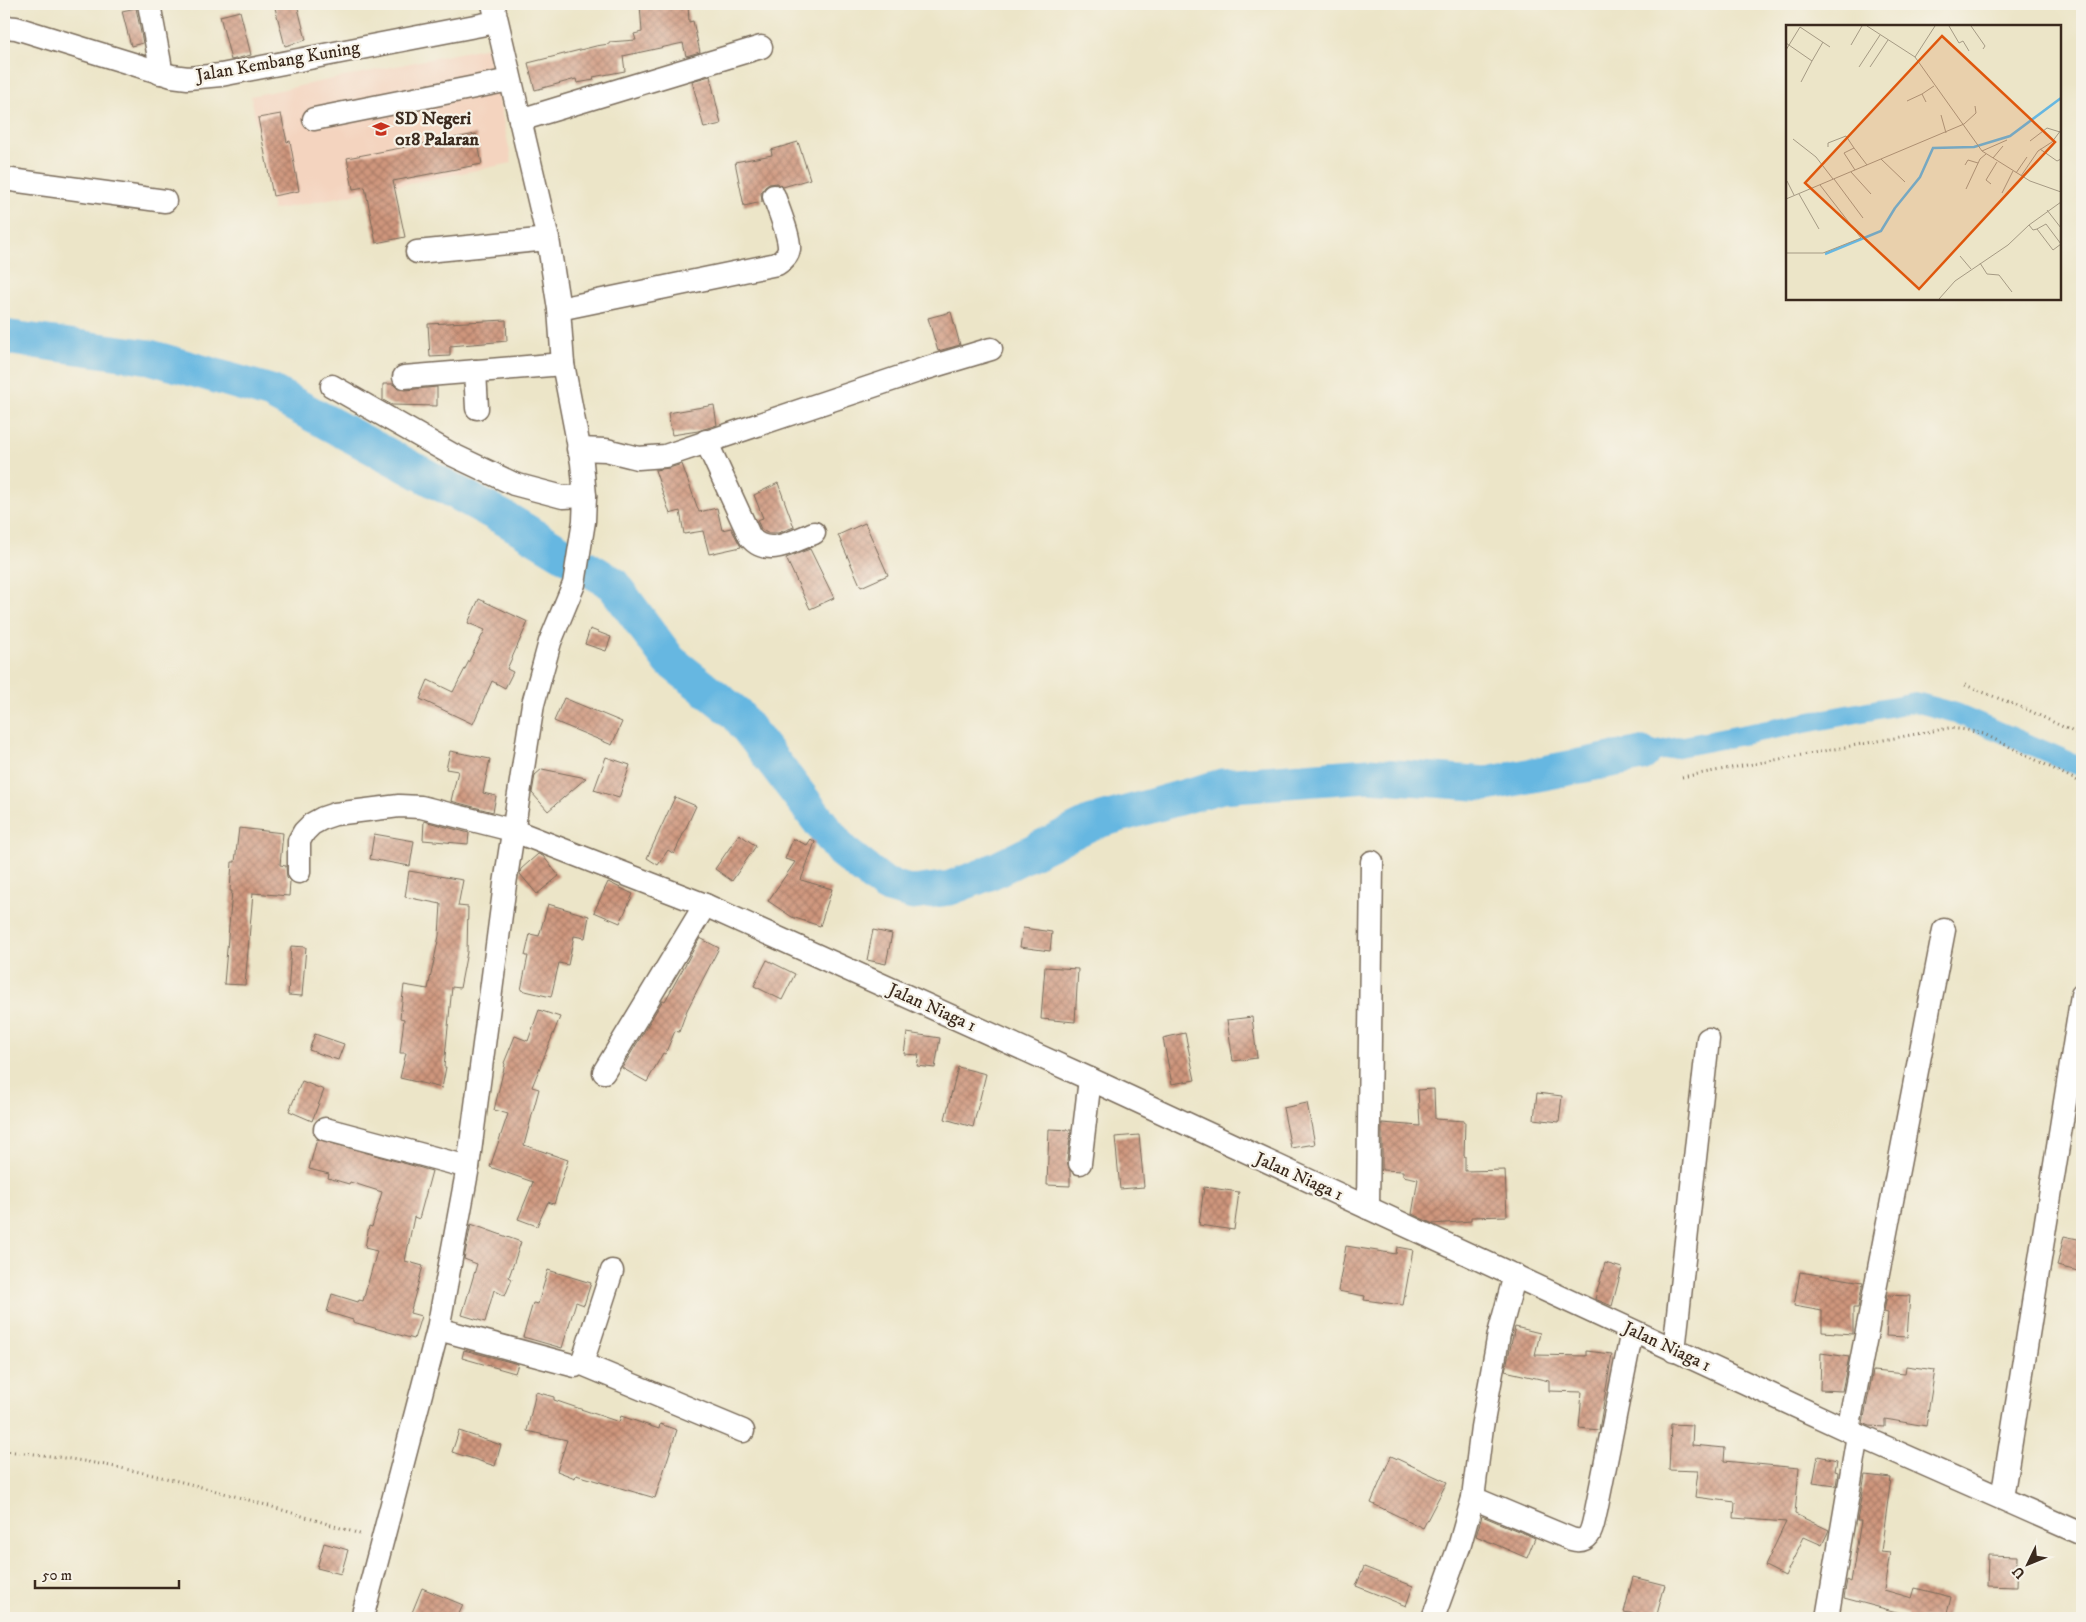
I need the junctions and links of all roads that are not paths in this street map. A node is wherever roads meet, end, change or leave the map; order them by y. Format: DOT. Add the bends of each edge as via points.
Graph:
graph roads {
  1 [pos="149,4"];
  2 [pos="494,13"];
  3 [pos="4,27"];
  4 [pos="761,47"];
  5 [pos="160,73"];
  6 [pos="510,80"];
  7 [pos="314,119"];
  8 [pos="520,120"];
  9 [pos="4,179"];
  10 [pos="774,196"];
  11 [pos="165,201"];
  12 [pos="548,239"];
  13 [pos="417,252"];
  14 [pos="559,309"];
  15 [pos="992,349"];
  16 [pos="563,364"];
  17 [pos="475,371"];
  18 [pos="404,377"];
  19 [pos="332,386"];
  20 [pos="477,408"];
  21 [pos="706,441"];
  22 [pos="578,449"];
  23 [pos="586,496"];
  24 [pos="814,534"];
  25 [pos="512,830"];
  26 [pos="1372,862"];
  27 [pos="299,872"];
  28 [pos="705,905"];
  29 [pos="1944,930"];
  30 [pos="2082,994"];
  31 [pos="1708,1039"];
  32 [pos="604,1072"];
  33 [pos="1090,1079"];
  34 [pos="325,1129"];
  35 [pos="1080,1163"];
  36 [pos="468,1168"];
  37 [pos="1368,1208"];
  38 [pos="612,1271"];
  39 [pos="1514,1275"];
  40 [pos="438,1329"];
  41 [pos="1632,1330"];
  42 [pos="1674,1351"];
  43 [pos="580,1363"];
  44 [pos="743,1430"];
  45 [pos="1853,1433"];
  46 [pos="1472,1498"];
  47 [pos="2002,1498"];
  48 [pos="2082,1534"];
  49 [pos="362,1618"];
  50 [pos="1433,1618"];
  51 [pos="1828,1618"];
  1 -- 5 [label="street"];
  2 -- 5 [label="street, Jalan Kembang Kuning" via="221,75 188,78"];
  2 -- 6 [label="street"];
  3 -- 5 [label="street, Jalan Kembang Kuning"];
  4 -- 8 [label="street"];
  6 -- 7 [label="street"];
  6 -- 8 [label="street"];
  8 -- 12 [label="street"];
  9 -- 11 [label="street"];
  10 -- 14 [label="street" via="789,251 777,264"];
  12 -- 13 [label="street"];
  12 -- 14 [label="street"];
  14 -- 16 [label="street"];
  15 -- 21 [label="street"];
  16 -- 17 [label="street"];
  16 -- 22 [label="street"];
  17 -- 18 [label="street"];
  17 -- 20 [label="street"];
  19 -- 23 [label="street" via="454,455 514,484 563,497"];
  21 -- 22 [label="street" via="652,458"];
  21 -- 24 [label="street" via="756,544 773,548"];
  22 -- 23 [label="street"];
  23 -- 25 [label="street" via="574,584 541,669"];
  25 -- 27 [label="street, Jalan Niaga 1" via="421,807 399,806 335,814 304,832 299,841"];
  25 -- 28 [label="street, Jalan Niaga 1"];
  25 -- 36 [label="street"];
  26 -- 37 [label="street"];
  28 -- 32 [label="street"];
  28 -- 33 [label="street, Jalan Niaga 1"];
  29 -- 45 [label="street"];
  30 -- 47 [label="street"];
  31 -- 42 [label="street"];
  33 -- 35 [label="street"];
  33 -- 37 [label="street, Jalan Niaga 1"];
  34 -- 36 [label="street"];
  36 -- 40 [label="street"];
  37 -- 39 [label="street, Jalan Niaga 1"];
  38 -- 43 [label="street"];
  39 -- 41 [label="street, Jalan Niaga 1"];
  39 -- 46 [label="street" via="1499,1334"];
  40 -- 43 [label="street" via="570,1365"];
  40 -- 49 [label="street"];
  41 -- 42 [label="street, Jalan Niaga 1"];
  41 -- 46 [label="street" via="1596,1511 1586,1539 1571,1539"];
  42 -- 45 [label="street, Jalan Niaga 1"];
  43 -- 44 [label="street"];
  45 -- 47 [label="street, Jalan Niaga 1"];
  45 -- 51 [label="street"];
  46 -- 50 [label="street" via="1460,1544"];
  47 -- 48 [label="street, Jalan Niaga 1"];
}
